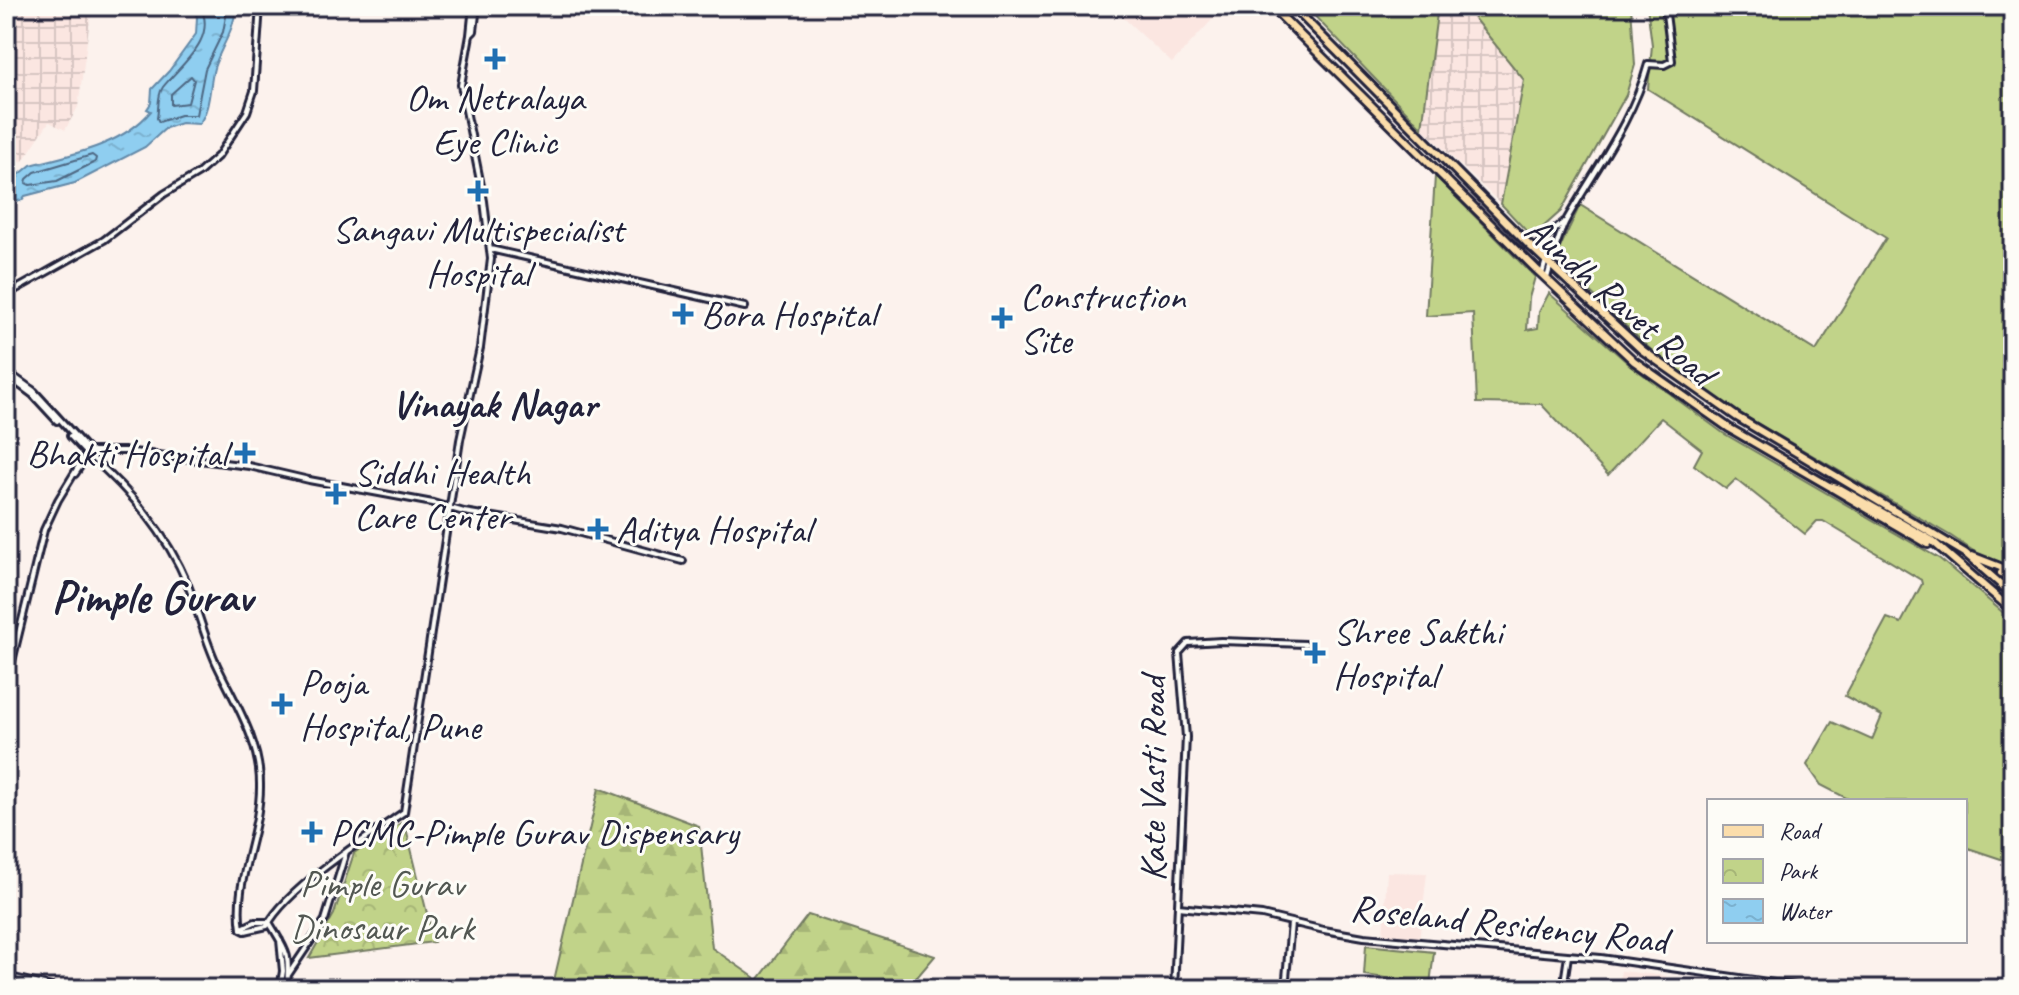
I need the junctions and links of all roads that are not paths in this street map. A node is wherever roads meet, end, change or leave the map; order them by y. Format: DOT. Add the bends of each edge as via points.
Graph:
graph roads {
  1 [pos="260,6"];
  2 [pos="475,6"];
  3 [pos="1271,6"];
  4 [pos="1292,6"];
  5 [pos="1665,6"];
  6 [pos="1566,221"];
  7 [pos="1540,243"];
  8 [pos="490,248"];
  9 [pos="1533,249"];
  10 [pos="1548,263"];
  11 [pos="1545,276"];
  12 [pos="6,295"];
  13 [pos="745,307"];
  14 [pos="6,373"];
  15 [pos="88,453"];
  16 [pos="1829,486"];
  17 [pos="450,508"];
  18 [pos="1928,544"];
  19 [pos="1965,553"];
  20 [pos="683,561"];
  21 [pos="2001,573"];
  22 [pos="2013,577"];
  23 [pos="2001,586"];
  24 [pos="2013,595"];
  25 [pos="2013,611"];
  26 [pos="1306,644"];
  27 [pos="6,686"];
  28 [pos="347,851"];
  29 [pos="1178,907"];
  30 [pos="269,922"];
  31 [pos="1291,923"];
  32 [pos="280,940"];
  33 [pos="1568,956"];
  34 [pos="288,975"];
  35 [pos="6,976"];
  36 [pos="61,989"];
  37 [pos="280,989"];
  38 [pos="287,989"];
  39 [pos="1174,989"];
  40 [pos="1285,989"];
  41 [pos="1563,989"];
  42 [pos="1817,989"];
  1 -- 12 [label="street" via="254,91 247,112 218,156 104,240"];
  2 -- 8 [label="street" via="461,85"];
  3 -- 11 [label="main road, Aundh Ravet Road"];
  4 -- 9 [label="main road, Aundh Ravet Road"];
  5 -- 6 [label="street" via="1672,61 1648,64 1634,103"];
  6 -- 7 [label="street"];
  6 -- 10 [label="street"];
  7 -- 9 [label="street"];
  7 -- 10 [label="street"];
  8 -- 13 [label="street"];
  8 -- 17 [label="street" via="480,348 465,404"];
  9 -- 10 [label="main road, Aundh Ravet Road"];
  10 -- 11 [label="street"];
  10 -- 19 [label="main road, Aundh Ravet Road" via="1642,350 1707,398"];
  11 -- 16 [label="main road, Aundh Ravet Road" via="1634,361 1681,396"];
  14 -- 15 [label="street" via="34,391"];
  15 -- 17 [label="street" via="125,451 249,466"];
  15 -- 27 [label="street" via="44,530"];
  15 -- 30 [label="street" via="152,519 181,571 245,722 260,772 260,795 239,917 245,931"];
  16 -- 18 [label="main road"];
  16 -- 25 [label="main road, Aundh Ravet Road" via="1931,540"];
  17 -- 20 [label="street" via="563,528"];
  17 -- 28 [label="street" via="404,812"];
  19 -- 22 [label="main road"];
  19 -- 23 [label="main road, Aundh Ravet Road"];
  21 -- 22 [label="main road"];
  22 -- 23 [label="main road"];
  23 -- 24 [label="main road, Aundh Ravet Road"];
  26 -- 29 [label="street, Kate Vasti Road" via="1221,641 1181,648 1186,737"];
  28 -- 30 [label="street"];
  28 -- 34 [label="street" via="329,911"];
  29 -- 31 [label="street, Roseland Residency Road"];
  29 -- 39 [label="street, Kate Vasti Road"];
  30 -- 32 [label="street"];
  31 -- 33 [label="street, Roseland Residency Road" via="1422,944"];
  31 -- 40 [label="street"];
  32 -- 34 [label="street"];
  32 -- 37 [label="street"];
  33 -- 41 [label="street"];
  33 -- 42 [label="street, Roseland Residency Road"];
  34 -- 38 [label="street"];
  35 -- 36 [label="street"];
}
